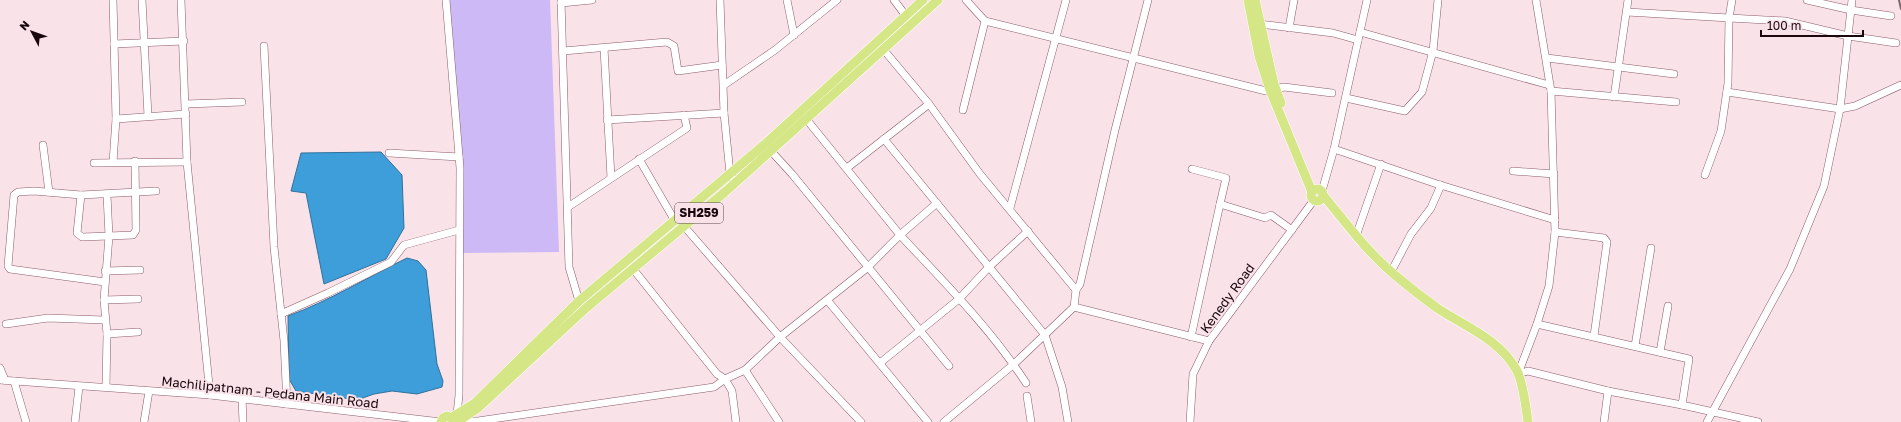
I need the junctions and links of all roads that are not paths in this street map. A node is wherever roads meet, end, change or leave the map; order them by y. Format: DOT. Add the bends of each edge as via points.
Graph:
graph roads {
  1 [pos="113,0"];
  2 [pos="142,0"];
  3 [pos="181,0"];
  4 [pos="446,0"];
  5 [pos="592,0"];
  6 [pos="720,0"];
  7 [pos="787,0"];
  8 [pos="837,0"];
  9 [pos="894,0"];
  10 [pos="923,0"];
  11 [pos="938,0"];
  12 [pos="966,0"];
  13 [pos="1066,0"];
  14 [pos="1148,0"];
  15 [pos="1248,0"];
  16 [pos="1254,0"];
  17 [pos="1294,0"];
  18 [pos="1367,0"];
  19 [pos="1438,0"];
  20 [pos="1536,0"];
  21 [pos="1628,0"];
  22 [pos="1732,0"];
  23 [pos="1807,0"];
  24 [pos="1852,0"];
  25 [pos="561,1"];
  26 [pos="1851,10"];
  27 [pos="1627,12"];
  28 [pos="906,16"];
  29 [pos="1891,16"];
  30 [pos="1729,18"];
  31 [pos="985,21"];
  32 [pos="1260,24"];
  33 [pos="1289,28"];
  34 [pos="1360,32"];
  35 [pos="794,35"];
  36 [pos="1848,36"];
  37 [pos="1056,39"];
  38 [pos="1358,40"];
  39 [pos="184,41"];
  40 [pos="1896,42"];
  41 [pos="144,43"];
  42 [pos="114,44"];
  43 [pos="264,46"];
  44 [pos="604,48"];
  45 [pos="883,49"];
  46 [pos="563,51"];
  47 [pos="1433,51"];
  48 [pos="1547,58"];
  49 [pos="1133,59"];
  50 [pos="722,65"];
  51 [pos="1618,66"];
  52 [pos="1674,74"];
  53 [pos="724,85"];
  54 [pos="1901,85"];
  55 [pos="1550,88"];
  56 [pos="1273,89"];
  57 [pos="1727,92"];
  58 [pos="1332,93"];
  59 [pos="1614,96"];
  60 [pos="1346,98"];
  61 [pos="242,102"];
  62 [pos="1676,102"];
  63 [pos="186,104"];
  64 [pos="929,104"];
  65 [pos="1840,109"];
  66 [pos="963,110"];
  67 [pos="802,111"];
  68 [pos="724,113"];
  69 [pos="186,114"];
  70 [pos="684,115"];
  71 [pos="148,116"];
  72 [pos="116,119"];
  73 [pos="607,120"];
  74 [pos="806,120"];
  75 [pos="884,139"];
  76 [pos="43,145"];
  77 [pos="1334,149"];
  78 [pos="771,151"];
  79 [pos="389,153"];
  80 [pos="459,156"];
  81 [pos="639,159"];
  82 [pos="135,161"];
  83 [pos="114,162"];
  84 [pos="187,162"];
  85 [pos="94,163"];
  86 [pos="1381,164"];
  87 [pos="847,168"];
  88 [pos="1192,169"];
  89 [pos="1513,171"];
  90 [pos="730,174"];
  91 [pos="1554,174"];
  92 [pos="1705,175"];
  93 [pos="611,178"];
  94 [pos="735,183"];
  95 [pos="1441,185"];
  96 [pos="156,191"];
  97 [pos="49,192"];
  98 [pos="137,192"];
  99 [pos="1318,193"];
  100 [pos="81,195"];
  101 [pos="107,195"];
  102 [pos="937,203"];
  103 [pos="1220,204"];
  104 [pos="568,208"];
  105 [pos="1010,208"];
  106 [pos="1555,220"];
  107 [pos="679,223"];
  108 [pos="459,230"];
  109 [pos="1292,230"];
  110 [pos="1028,231"];
  111 [pos="1555,232"];
  112 [pos="900,235"];
  113 [pos="109,236"];
  114 [pos="1356,236"];
  115 [pos="1651,248"];
  116 [pos="989,267"];
  117 [pos="867,268"];
  118 [pos="633,269"];
  119 [pos="140,270"];
  120 [pos="105,271"];
  121 [pos="1391,272"];
  122 [pos="104,282"];
  123 [pos="1076,290"];
  124 [pos="959,299"];
  125 [pos="104,300"];
  126 [pos="138,300"];
  127 [pos="579,301"];
  128 [pos="828,301"];
  129 [pos="1668,306"];
  130 [pos="1074,308"];
  131 [pos="281,314"];
  132 [pos="104,320"];
  133 [pos="6,324"];
  134 [pos="1537,324"];
  135 [pos="920,331"];
  136 [pos="138,332"];
  137 [pos="107,334"];
  138 [pos="1045,335"];
  139 [pos="1594,336"];
  140 [pos="780,337"];
  141 [pos="1191,337"];
  142 [pos="1209,341"];
  143 [pos="1635,346"];
  144 [pos="1660,352"];
  145 [pos="880,363"];
  146 [pos="1014,364"];
  147 [pos="949,366"];
  148 [pos="0,368"];
  149 [pos="745,370"];
  150 [pos="1518,374"];
  151 [pos="725,379"];
  152 [pos="3,380"];
  153 [pos="14,381"];
  154 [pos="1026,383"];
  155 [pos="79,387"];
  156 [pos="106,387"];
  157 [pos="149,391"];
  158 [pos="1608,391"];
  159 [pos="210,395"];
  160 [pos="1027,396"];
  161 [pos="242,398"];
  162 [pos="287,404"];
  163 [pos="1682,405"];
  164 [pos="1713,410"];
  165 [pos="369,418"];
  166 [pos="456,419"];
  167 [pos="26,422"];
  168 [pos="75,422"];
  169 [pos="144,422"];
  170 [pos="243,422"];
  171 [pos="441,422"];
  172 [pos="736,422"];
  173 [pos="779,422"];
  174 [pos="861,422"];
  175 [pos="928,422"];
  176 [pos="944,422"];
  177 [pos="1031,422"];
  178 [pos="1068,422"];
  179 [pos="1190,422"];
  180 [pos="1528,422"];
  181 [pos="1604,422"];
  182 [pos="1706,422"];
  183 [pos="1758,422"];
  1 -- 42 [label="street"];
  2 -- 41 [label="street"];
  3 -- 39 [label="street"];
  4 -- 80 [label="street"];
  5 -- 25 [label="street"];
  6 -- 50 [label="street"];
  7 -- 35 [label="street"];
  8 -- 35 [label="street"];
  9 -- 28 [label="street"];
  10 -- 28 [label="main road, SH259"];
  11 -- 45 [label="main road, SH259"];
  12 -- 31 [label="street"];
  13 -- 37 [label="street"];
  14 -- 49 [label="street"];
  15 -- 56 [label="main road" via="1259,56"];
  16 -- 32 [label="main road"];
  17 -- 33 [label="street"];
  18 -- 34 [label="street"];
  19 -- 47 [label="street"];
  20 -- 48 [label="street"];
  21 -- 27 [label="street"];
  22 -- 30 [label="street"];
  23 -- 26 [label="street"];
  24 -- 26 [label="street"];
  25 -- 46 [label="street"];
  26 -- 29 [label="street"];
  26 -- 36 [label="street"];
  27 -- 30 [label="street"];
  27 -- 51 [label="street"];
  28 -- 67 [label="main road, SH259"];
  30 -- 36 [label="street" via="1785,21"];
  30 -- 57 [label="street"];
  31 -- 37 [label="street"];
  31 -- 66 [label="street"];
  32 -- 33 [label="street"];
  32 -- 56 [label="main road"];
  33 -- 38 [label="street" via="1333,33"];
  34 -- 38 [label="street"];
  34 -- 47 [label="street"];
  35 -- 53 [label="street"];
  36 -- 40 [label="street"];
  36 -- 65 [label="street"];
  37 -- 49 [label="street"];
  37 -- 105 [label="street"];
  38 -- 60 [label="street"];
  39 -- 41 [label="street"];
  39 -- 63 [label="street"];
  41 -- 42 [label="street"];
  41 -- 71 [label="street"];
  42 -- 72 [label="street"];
  43 -- 131 [label="street" via="274,248"];
  44 -- 46 [label="street"];
  44 -- 50 [label="street" via="667,42 674,46 678,71"];
  44 -- 73 [label="street"];
  45 -- 64 [label="street"];
  45 -- 74 [label="main road, SH259"];
  46 -- 104 [label="street"];
  47 -- 55 [label="street"];
  47 -- 60 [label="street" via="1422,92 1404,111"];
  48 -- 51 [label="street"];
  48 -- 55 [label="street"];
  49 -- 56 [label="street" via="1266,91"];
  49 -- 123 [label="street" via="1114,130 1080,284"];
  50 -- 53 [label="street"];
  51 -- 52 [label="street"];
  51 -- 59 [label="street"];
  53 -- 68 [label="street"];
  54 -- 65 [label="street" via="1855,106"];
  55 -- 59 [label="street"];
  55 -- 91 [label="street"];
  56 -- 58 [label="street"];
  56 -- 99 [label="main road"];
  57 -- 65 [label="street"];
  57 -- 92 [label="street" via="1721,131"];
  59 -- 62 [label="street"];
  60 -- 77 [label="street"];
  61 -- 63 [label="street"];
  63 -- 69 [label="street"];
  64 -- 75 [label="street"];
  64 -- 105 [label="street" via="980,174"];
  65 -- 164 [label="street" via="1824,186 1790,268"];
  67 -- 74 [label="street"];
  67 -- 90 [label="main road, SH259"];
  68 -- 70 [label="street"];
  68 -- 90 [label="street"];
  69 -- 71 [label="street"];
  69 -- 84 [label="street"];
  70 -- 73 [label="street"];
  70 -- 81 [label="street" via="687,128"];
  71 -- 72 [label="street"];
  72 -- 83 [label="street"];
  73 -- 93 [label="street"];
  74 -- 78 [label="main road, SH259"];
  74 -- 87 [label="street"];
  75 -- 87 [label="street"];
  75 -- 102 [label="street"];
  76 -- 97 [label="street"];
  77 -- 86 [label="street"];
  77 -- 99 [label="street"];
  78 -- 94 [label="main road, SH259"];
  78 -- 117 [label="street"];
  79 -- 80 [label="street"];
  80 -- 108 [label="street"];
  81 -- 93 [label="street"];
  81 -- 107 [label="street"];
  82 -- 83 [label="street"];
  82 -- 84 [label="street"];
  82 -- 98 [label="street"];
  83 -- 85 [label="street"];
  84 -- 159 [label="street"];
  86 -- 95 [label="street"];
  86 -- 114 [label="street"];
  87 -- 112 [label="street"];
  88 -- 103 [label="street" via="1226,178"];
  89 -- 91 [label="street"];
  90 -- 94 [label="street"];
  90 -- 107 [label="main road, SH259"];
  91 -- 106 [label="street"];
  93 -- 104 [label="street"];
  94 -- 107 [label="main road, SH259"];
  95 -- 106 [label="street"];
  95 -- 121 [label="street" via="1431,208 1411,234"];
  96 -- 98 [label="street"];
  97 -- 100 [label="street"];
  97 -- 122 [label="street" via="22,191 14,195 8,266 18,271"];
  98 -- 101 [label="street"];
  98 -- 113 [label="street" via="135,232 129,236"];
  99 -- 109 [label="street, Kenedy Road"];
  99 -- 114 [label="main road"];
  100 -- 101 [label="street"];
  100 -- 113 [label="street" via="77,232 79,236"];
  101 -- 113 [label="street"];
  102 -- 112 [label="street"];
  102 -- 116 [label="street"];
  103 -- 109 [label="street" via="1265,218 1271,215"];
  103 -- 141 [label="street"];
  104 -- 127 [label="street" via="569,267"];
  105 -- 110 [label="street"];
  106 -- 111 [label="street"];
  107 -- 118 [label="main road, SH259"];
  107 -- 127 [label="main road, SH259"];
  107 -- 140 [label="street"];
  108 -- 131 [label="street" via="404,245 392,262"];
  108 -- 166 [label="street" via="459,395"];
  109 -- 142 [label="street, Kenedy Road"];
  110 -- 116 [label="street"];
  110 -- 123 [label="street"];
  111 -- 134 [label="street" via="1549,286"];
  111 -- 139 [label="street" via="1604,238 1607,242"];
  112 -- 117 [label="street"];
  112 -- 124 [label="street"];
  113 -- 120 [label="street"];
  114 -- 121 [label="main road"];
  115 -- 143 [label="street"];
  116 -- 124 [label="street"];
  116 -- 138 [label="street"];
  117 -- 128 [label="street"];
  117 -- 135 [label="street"];
  118 -- 151 [label="street" via="717,374"];
  118 -- 166 [label="main road, SH259" via="586,308 478,408"];
  119 -- 120 [label="street"];
  120 -- 122 [label="street"];
  121 -- 150 [label="main road" via="1500,350"];
  122 -- 125 [label="street"];
  123 -- 130 [label="street"];
  124 -- 135 [label="street"];
  124 -- 146 [label="street"];
  125 -- 126 [label="street"];
  125 -- 132 [label="street"];
  127 -- 166 [label="main road, SH259"];
  128 -- 140 [label="street"];
  128 -- 145 [label="street"];
  129 -- 144 [label="street"];
  130 -- 138 [label="street"];
  130 -- 141 [label="street"];
  131 -- 162 [label="street"];
  132 -- 133 [label="street" via="48,318"];
  132 -- 137 [label="street"];
  134 -- 139 [label="street"];
  134 -- 150 [label="street"];
  135 -- 145 [label="street"];
  135 -- 147 [label="street"];
  136 -- 137 [label="street"];
  137 -- 156 [label="street"];
  138 -- 146 [label="street"];
  138 -- 178 [label="street" via="1062,387"];
  139 -- 143 [label="street"];
  140 -- 149 [label="street"];
  140 -- 174 [label="street"];
  141 -- 142 [label="street"];
  142 -- 179 [label="street, Kenedy Road" via="1193,374"];
  143 -- 144 [label="street"];
  144 -- 163 [label="street" via="1689,359"];
  145 -- 175 [label="street"];
  146 -- 154 [label="street"];
  146 -- 176 [label="street"];
  148 -- 152 [label="street"];
  149 -- 151 [label="street"];
  149 -- 173 [label="street"];
  150 -- 158 [label="street" via="1528,371"];
  150 -- 180 [label="main road"];
  151 -- 166 [label="street" via="714,387 478,421"];
  151 -- 172 [label="street" via="732,391"];
  152 -- 153 [label="street, Machilipatnam - Pedana Main Road"];
  153 -- 155 [label="street, Machilipatnam - Pedana Main Road"];
  153 -- 167 [label="street"];
  155 -- 156 [label="street, Machilipatnam - Pedana Main Road"];
  155 -- 168 [label="street"];
  156 -- 157 [label="street, Machilipatnam - Pedana Main Road"];
  157 -- 159 [label="street, Machilipatnam - Pedana Main Road"];
  157 -- 169 [label="street"];
  158 -- 163 [label="street"];
  158 -- 181 [label="street"];
  159 -- 161 [label="street, Machilipatnam - Pedana Main Road"];
  160 -- 177 [label="street"];
  161 -- 162 [label="street, Machilipatnam - Pedana Main Road"];
  161 -- 170 [label="street"];
  162 -- 165 [label="street, Machilipatnam - Pedana Main Road"];
  163 -- 164 [label="street"];
  164 -- 182 [label="street"];
  164 -- 183 [label="street"];
  165 -- 171 [label="street, Machilipatnam - Pedana Main Road"];
  166 -- 171 [label="main road, SH259" via="445,416"];
}
